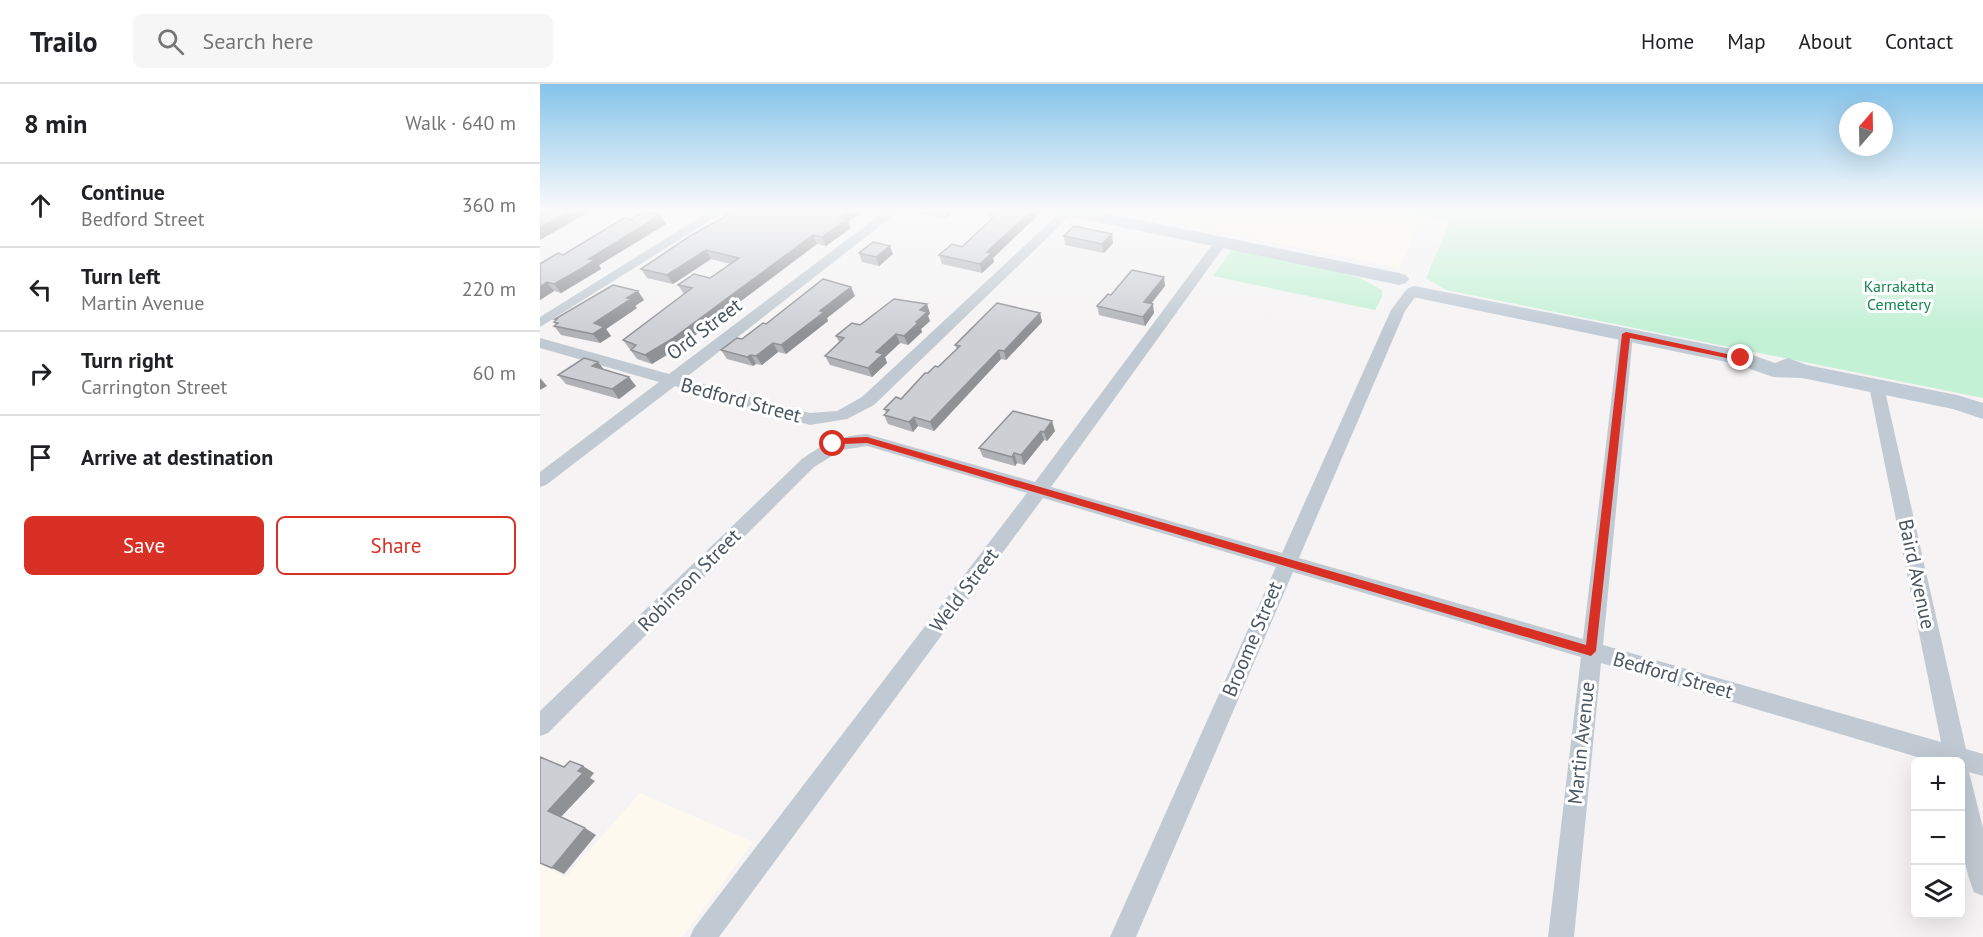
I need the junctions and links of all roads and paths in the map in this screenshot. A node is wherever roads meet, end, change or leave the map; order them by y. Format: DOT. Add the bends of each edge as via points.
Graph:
graph roads {
  1 [pos="656,251"];
  2 [pos="841,251"];
  3 [pos="1027,251"];
  4 [pos="1215,251"];
  5 [pos="1268,251"];
  6 [pos="1404,291"];
  7 [pos="540,324"];
  8 [pos="1626,334"];
  9 [pos="540,343"];
  10 [pos="671,381"];
  11 [pos="1877,386"];
  12 [pos="1957,402"];
  13 [pos="1983,402"];
  14 [pos="1983,411"];
  15 [pos="844,441"];
  16 [pos="540,481"];
  17 [pos="1040,489"];
  18 [pos="1285,562"];
  19 [pos="1591,651"];
  20 [pos="540,726"];
  21 [pos="1929,757"];
  22 [pos="1956,757"];
  23 [pos="1983,765"];
  24 [pos="1965,766"];
  25 [pos="1965,799"];
  26 [pos="1983,883"];
  27 [pos="703,937"];
  28 [pos="1123,937"];
  29 [pos="1561,937"];
  1 -- 7 [label="street"];
  2 -- 10 [label="street, Ord Street"];
  3 -- 10 [label="street, Bedford Street" via="868,401 840,417 810,419"];
  4 -- 17 [label="street, Weld Street"];
  5 -- 6 [label="street" via="1363,271"];
  6 -- 8 [label="street"];
  6 -- 18 [label="street, Broome Street"];
  8 -- 11 [label="street" via="1741,358 1773,370 1802,371"];
  8 -- 19 [label="street, Martin Avenue"];
  9 -- 10 [label="street, Bedford Street"];
  10 -- 16 [label="street, Ord Street"];
  11 -- 12 [label="street"];
  11 -- 22 [label="street, Baird Avenue"];
  12 -- 13 [label="street"];
  12 -- 14 [label="street"];
  15 -- 17 [label="street, Bedford Street" via="867,440"];
  15 -- 20 [label="street, Robinson Street" via="833,444 808,463"];
  17 -- 18 [label="street, Bedford Street"];
  17 -- 27 [label="street, Weld Street"];
  18 -- 19 [label="street, Bedford Street"];
  18 -- 28 [label="street, Broome Street"];
  19 -- 21 [label="street, Bedford Street"];
  19 -- 29 [label="street, Martin Avenue"];
  23 -- 24 [label="street, Bedford Street"];
  25 -- 26 [label="street, Baird Avenue"];
}
